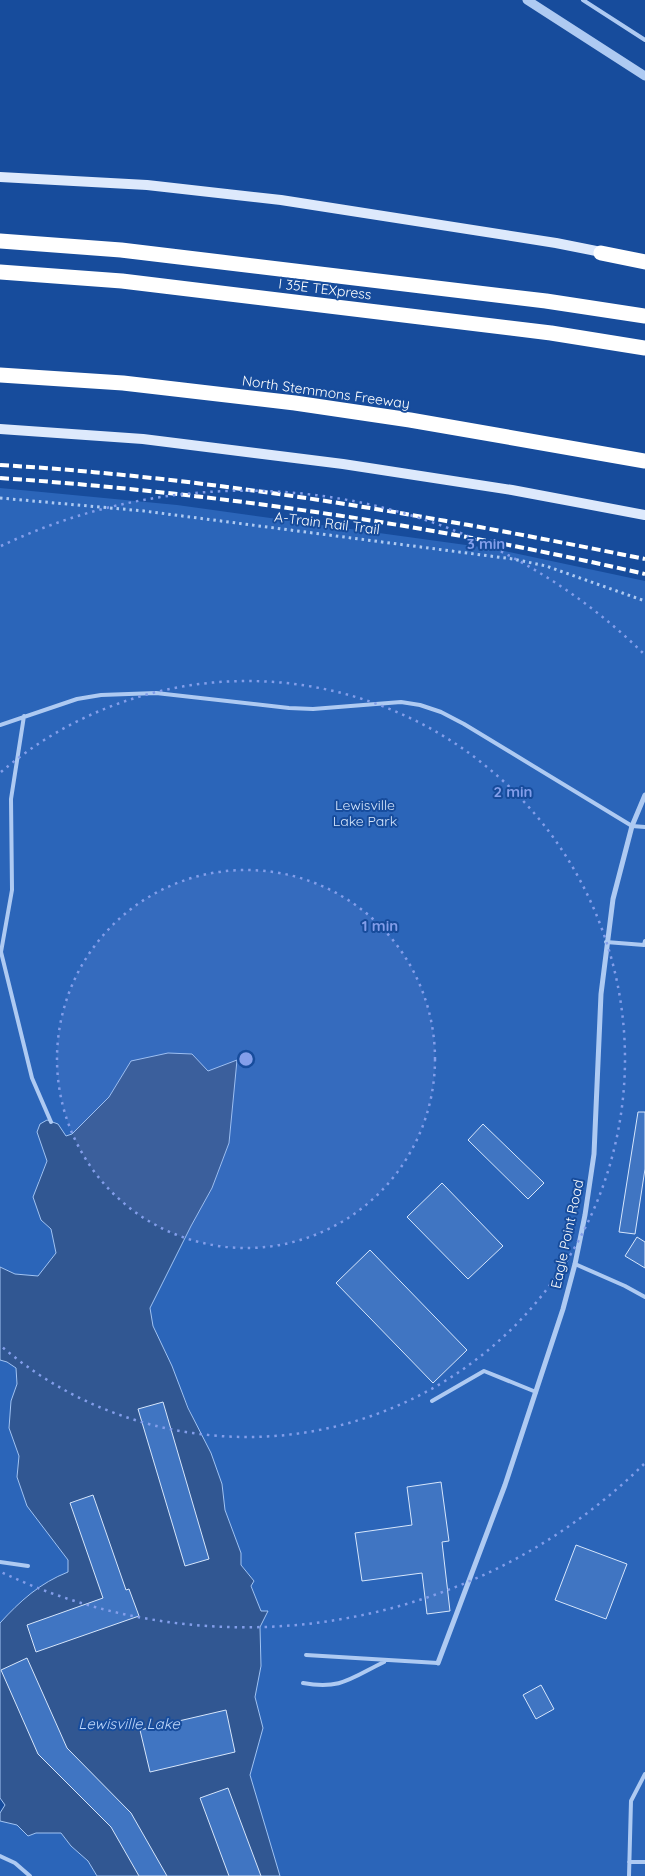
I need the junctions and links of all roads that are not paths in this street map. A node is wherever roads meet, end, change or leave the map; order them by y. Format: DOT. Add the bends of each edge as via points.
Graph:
graph roads {
  1 [pos="527,0"];
  2 [pos="583,0"];
  3 [pos="645,40"];
  4 [pos="645,76"];
  5 [pos="0,177"];
  6 [pos="0,241"];
  7 [pos="602,252"];
  8 [pos="645,261"];
  9 [pos="0,272"];
  10 [pos="645,316"];
  11 [pos="645,348"];
  12 [pos="0,375"];
  13 [pos="0,429"];
  14 [pos="645,461"];
  15 [pos="645,515"];
  16 [pos="24,716"];
  17 [pos="0,725"];
  18 [pos="645,794"];
  19 [pos="632,826"];
  20 [pos="645,827"];
  21 [pos="645,941"];
  22 [pos="606,942"];
  23 [pos="51,1122"];
  24 [pos="575,1264"];
  25 [pos="645,1297"];
  26 [pos="536,1392"];
  27 [pos="432,1401"];
  28 [pos="0,1562"];
  29 [pos="28,1566"];
  30 [pos="306,1655"];
  31 [pos="386,1661"];
  32 [pos="438,1663"];
  33 [pos="302,1683"];
  34 [pos="645,1774"];
  35 [pos="0,1856"];
  36 [pos="629,1862"];
  37 [pos="645,1862"];
  38 [pos="30,1876"];
  39 [pos="629,1876"];
  1 -- 4 [label="street"];
  2 -- 3 [label="lane"];
  5 -- 7 [label="main road" via="147,185 281,200"];
  6 -- 10 [label="highway" via="131,251"];
  7 -- 8 [label="highway"];
  9 -- 11 [label="highway, I 35E TEXpress" via="122,280 551,333"];
  12 -- 14 [label="highway, North Stemmons Freeway" via="123,383 295,403"];
  13 -- 15 [label="main road" via="143,439 343,464 512,490"];
  16 -- 17 [label="lane"];
  16 -- 19 [label="lane" via="77,699 128,693 313,709 401,702 441,712 464,724"];
  16 -- 23 [label="lane" via="11,799 12,890 1,952 32,1078"];
  18 -- 19 [label="street, Eagle Point Road"];
  19 -- 20 [label="lane"];
  19 -- 22 [label="street, Eagle Point Road" via="613,898"];
  21 -- 22 [label="lane" via="644,945"];
  22 -- 24 [label="street, Eagle Point Road" via="594,1154"];
  24 -- 25 [label="lane"];
  24 -- 26 [label="street, Eagle Point Road"];
  26 -- 27 [label="lane" via="484,1371"];
  26 -- 32 [label="street, Eagle Point Road"];
  28 -- 29 [label="lane"];
  30 -- 31 [label="lane"];
  31 -- 32 [label="lane"];
  31 -- 33 [label="lane" via="341,1684 316,1686"];
  34 -- 36 [label="lane" via="631,1801"];
  35 -- 38 [label="lane"];
  36 -- 37 [label="lane"];
  36 -- 39 [label="lane"];
}
